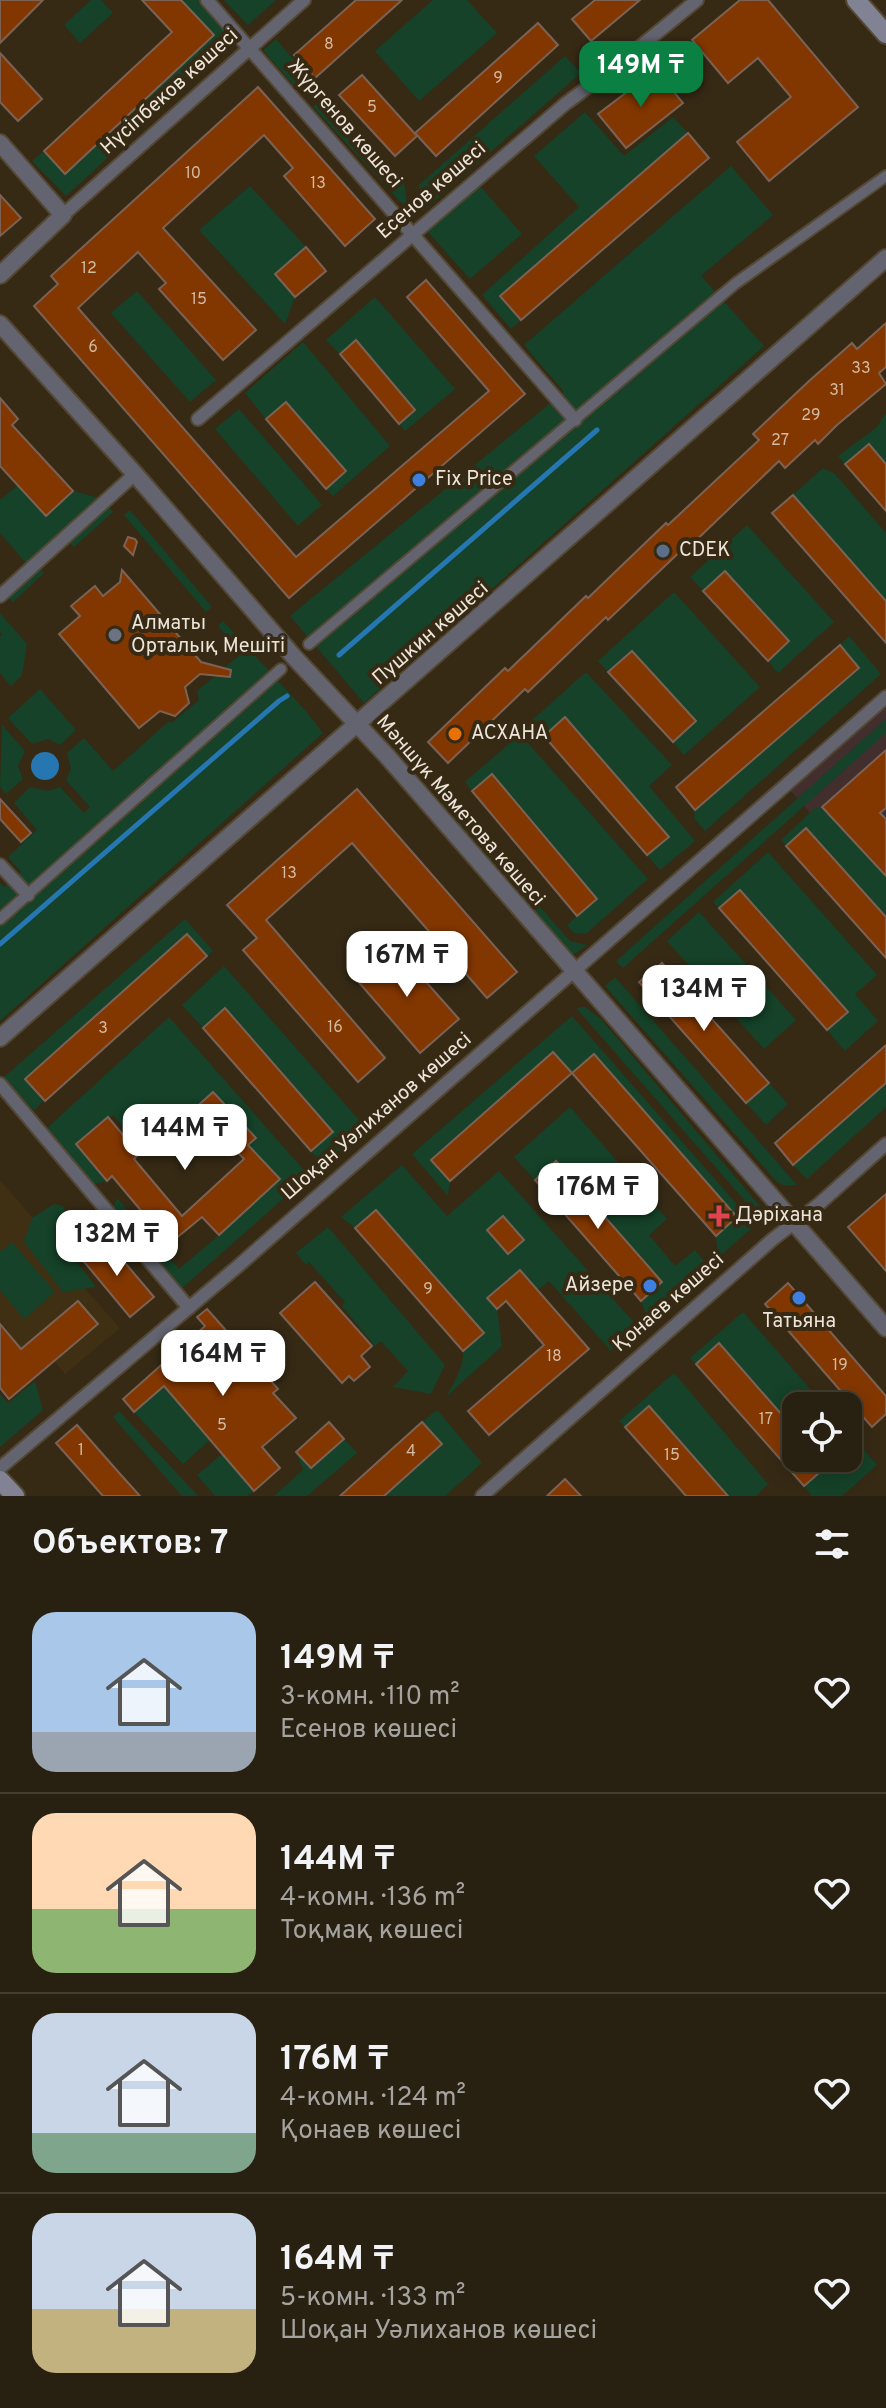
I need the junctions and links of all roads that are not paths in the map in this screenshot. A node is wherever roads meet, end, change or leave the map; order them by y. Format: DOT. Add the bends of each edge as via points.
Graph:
graph roads {
  1 [pos="207,0"];
  2 [pos="304,0"];
  3 [pos="697,0"];
  4 [pos="856,0"];
  5 [pos="886,34"];
  6 [pos="250,47"];
  7 [pos="0,143"];
  8 [pos="886,176"];
  9 [pos="63,215"];
  10 [pos="413,233"];
  11 [pos="886,258"];
  12 [pos="0,275"];
  13 [pos="0,324"];
  14 [pos="198,419"];
  15 [pos="575,420"];
  16 [pos="135,474"];
  17 [pos="0,596"];
  18 [pos="309,644"];
  19 [pos="281,669"];
  20 [pos="886,697"];
  21 [pos="358,724"];
  22 [pos="0,865"];
  23 [pos="28,895"];
  24 [pos="0,919"];
  25 [pos="572,971"];
  26 [pos="0,1038"];
  27 [pos="0,1084"];
  28 [pos="886,1144"];
  29 [pos="795,1223"];
  30 [pos="189,1308"];
  31 [pos="886,1328"];
  32 [pos="0,1468"];
  33 [pos="0,1480"];
  34 [pos="15,1496"];
  35 [pos="482,1496"];
  1 -- 6 [label="street, Жүргенов көшесі"];
  2 -- 6 [label="street, Нүсіпбеков көшесі"];
  3 -- 10 [label="street, Есенов көшесі"];
  4 -- 5 [label="main road"];
  6 -- 9 [label="street, Нүсіпбеков көшесі"];
  6 -- 10 [label="street, Жүргенов көшесі"];
  7 -- 9 [label="street"];
  8 -- 15 [label="street" via="736,283"];
  9 -- 12 [label="street"];
  10 -- 14 [label="street, Есенов көшесі"];
  10 -- 15 [label="street, Жүргенов көшесі"];
  11 -- 21 [label="street, Пушкин көшесі"];
  13 -- 16 [label="street, Мәншүк Мәметова көшесі"];
  15 -- 18 [label="street"];
  16 -- 17 [label="street"];
  16 -- 21 [label="street, Мәншүк Мәметова көшесі"];
  19 -- 23 [label="street"];
  20 -- 25 [label="street, Шоқан Уәлиханов көшесі"];
  21 -- 25 [label="street, Мәншүк Мәметова көшесі"];
  21 -- 26 [label="street, Пушкин көшесі"];
  22 -- 23 [label="street"];
  23 -- 24 [label="street"];
  25 -- 29 [label="street, Мәншүк Мәметова көшесі"];
  25 -- 30 [label="street, Шоқан Уәлиханов көшесі"];
  27 -- 30 [label="street"];
  28 -- 29 [label="street, Қонаев көшесі"];
  29 -- 31 [label="street, Мәншүк Мәметова көшесі"];
  29 -- 35 [label="street, Қонаев көшесі"];
  30 -- 32 [label="street, Шоқан Уәлиханов көшесі"];
  33 -- 34 [label="main road"];
}
